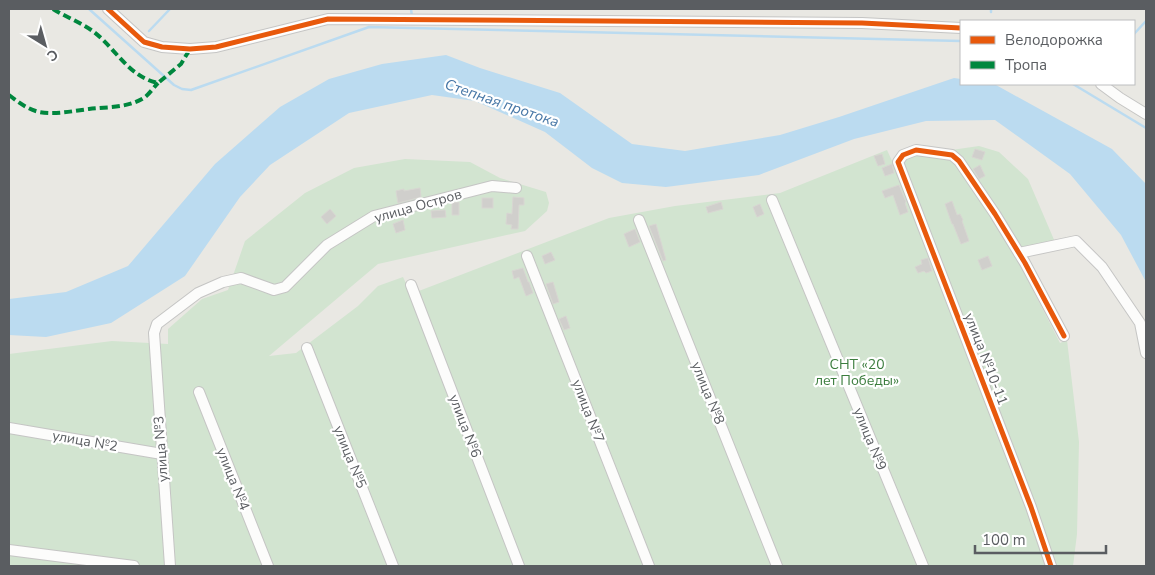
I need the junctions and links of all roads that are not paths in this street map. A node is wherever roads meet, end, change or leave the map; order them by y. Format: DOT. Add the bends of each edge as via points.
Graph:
graph roads {
  1 [pos="108,9"];
  2 [pos="960,28"];
  3 [pos="1102,85"];
  4 [pos="1146,114"];
  5 [pos="516,188"];
  6 [pos="772,200"];
  7 [pos="639,220"];
  8 [pos="1019,253"];
  9 [pos="527,256"];
  10 [pos="411,285"];
  11 [pos="154,332"];
  12 [pos="1064,336"];
  13 [pos="307,348"];
  14 [pos="1146,353"];
  15 [pos="199,392"];
  16 [pos="9,428"];
  17 [pos="162,454"];
  18 [pos="9,550"];
  19 [pos="134,566"];
  20 [pos="170,566"];
  21 [pos="268,566"];
  22 [pos="393,566"];
  23 [pos="519,566"];
  24 [pos="649,566"];
  25 [pos="777,566"];
  26 [pos="922,566"];
  27 [pos="1051,566"];
  1 -- 2 [label="street" via="144,42 190,49 216,46 328,19 862,23"];
  3 -- 4 [label="street"];
  5 -- 11 [label="street, улица Остров" via="492,186 374,216 327,245 285,287 274,290 241,278 223,282 198,294 157,324"];
  6 -- 26 [label="street, улица №9"];
  7 -- 25 [label="street, улица №8"];
  8 -- 12 [label="street"];
  8 -- 14 [label="street" via="1076,241 1102,267 1140,324"];
  8 -- 27 [label="street, улица №10-11" via="952,155 916,150 898,162 1031,506"];
  9 -- 24 [label="street, улица №7"];
  10 -- 23 [label="street, улица №6"];
  11 -- 17 [label="street, улица №3"];
  13 -- 22 [label="street, улица №5"];
  15 -- 21 [label="street, улица №4"];
  16 -- 17 [label="street, улица №2"];
  17 -- 20 [label="street, улица №3"];
  18 -- 19 [label="street"];
}
